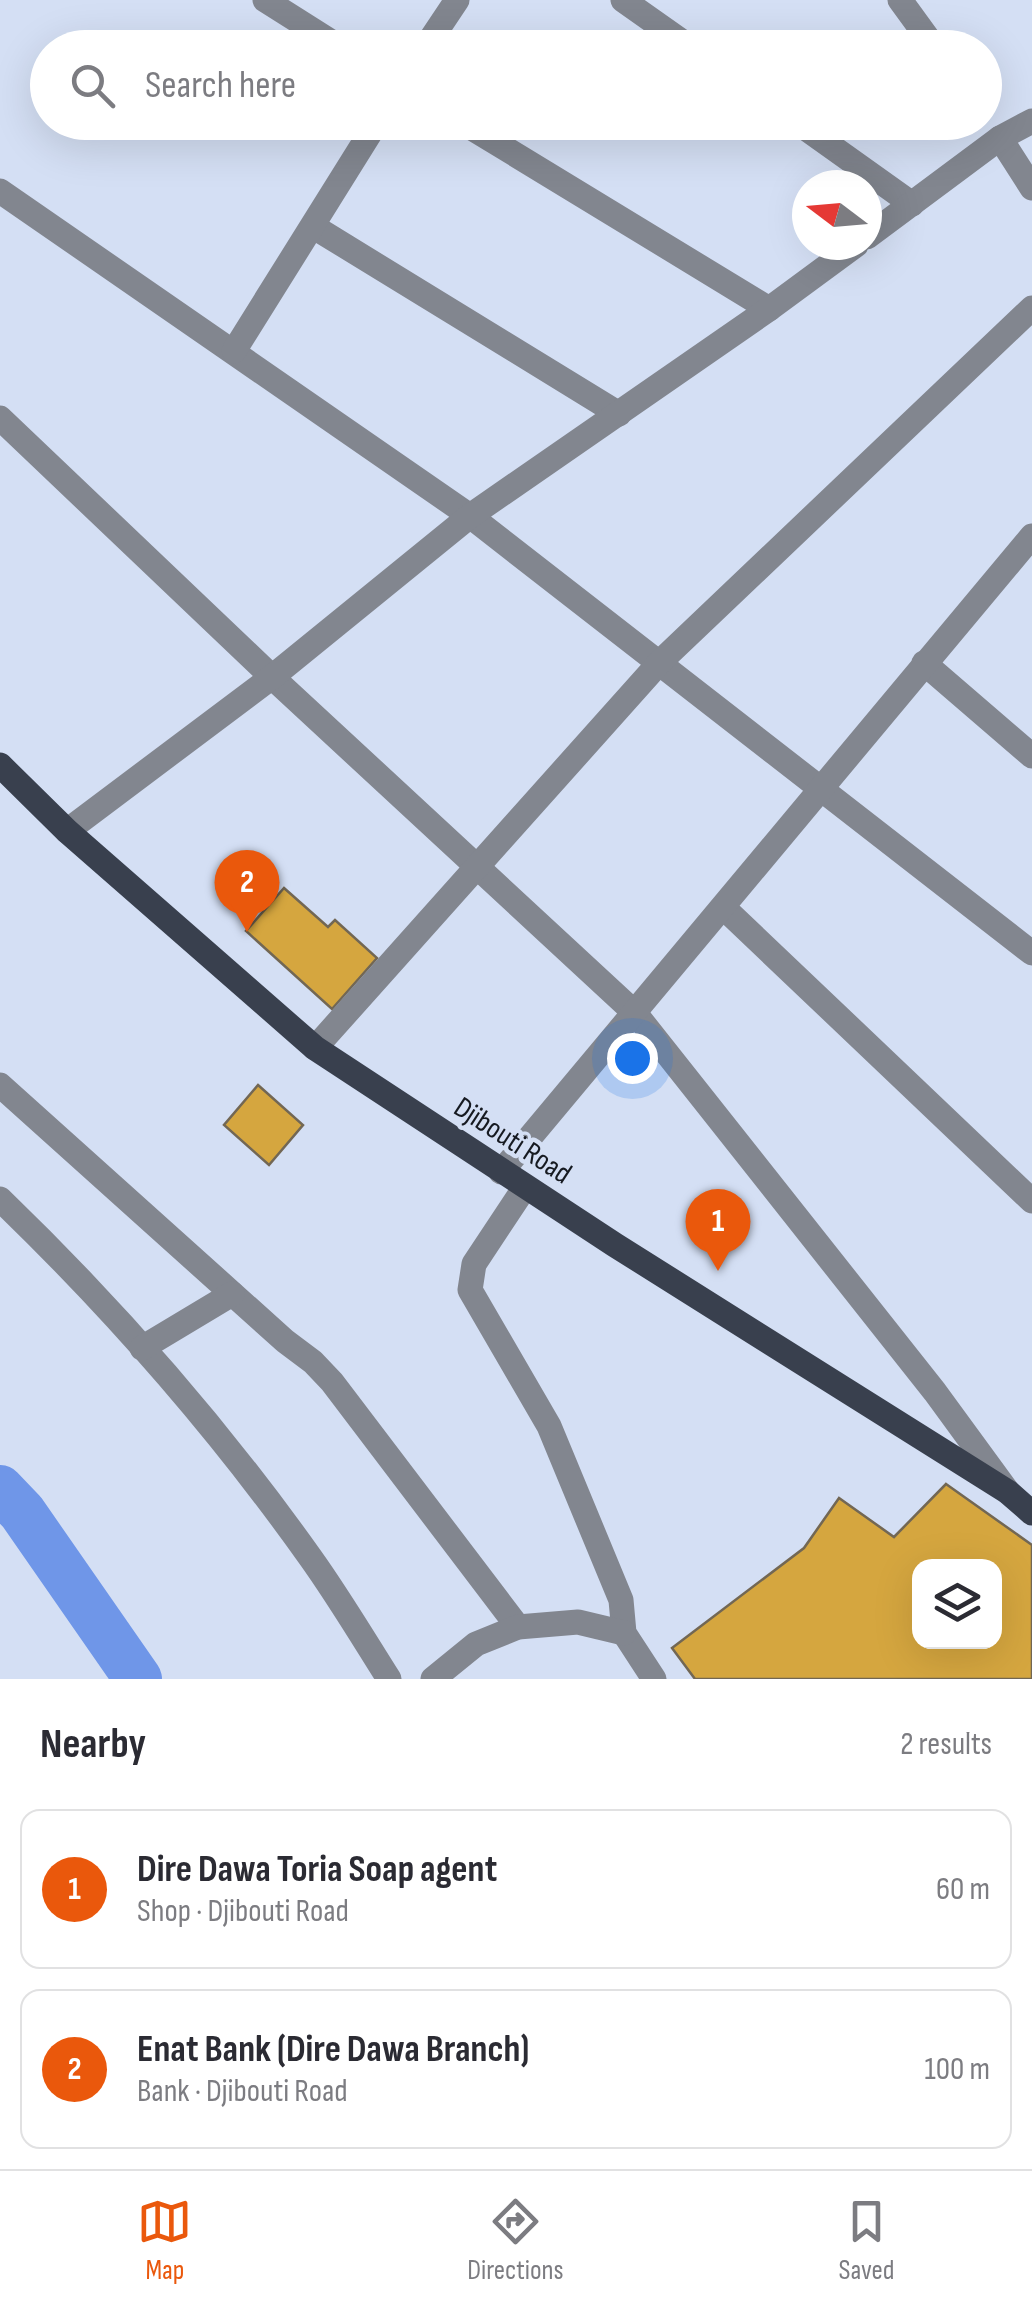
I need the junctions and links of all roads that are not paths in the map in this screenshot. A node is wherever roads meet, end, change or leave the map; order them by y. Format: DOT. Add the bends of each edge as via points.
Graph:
graph roads {
  1 [pos="265,0"];
  2 [pos="457,0"];
  3 [pos="624,0"];
  4 [pos="900,0"];
  5 [pos="312,30"];
  6 [pos="437,30"];
  7 [pos="666,30"];
  8 [pos="921,30"];
  9 [pos="1032,122"];
  10 [pos="1002,137"];
  11 [pos="366,140"];
  12 [pos="491,140"];
  13 [pos="822,140"];
  14 [pos="997,140"];
  15 [pos="1001,140"];
  16 [pos="1032,188"];
  17 [pos="0,191"];
  18 [pos="912,204"];
  19 [pos="314,226"];
  20 [pos="882,226"];
  21 [pos="836,260"];
  22 [pos="1032,308"];
  23 [pos="770,310"];
  24 [pos="234,351"];
  25 [pos="619,414"];
  26 [pos="0,418"];
  27 [pos="470,516"];
  28 [pos="1032,536"];
  29 [pos="660,662"];
  30 [pos="924,664"];
  31 [pos="272,676"];
  32 [pos="1032,756"];
  33 [pos="0,766"];
  34 [pos="822,791"];
  35 [pos="67,831"];
  36 [pos="476,866"];
  37 [pos="724,908"];
  38 [pos="1032,953"];
  39 [pos="635,1013"];
  40 [pos="315,1048"];
  41 [pos="0,1085"];
  42 [pos="501,1172"];
  43 [pos="525,1187"];
  44 [pos="0,1200"];
  45 [pos="1032,1201"];
  46 [pos="232,1294"];
  47 [pos="142,1348"];
  48 [pos="1008,1492"];
  49 [pos="1032,1513"];
  50 [pos="518,1627"];
  51 [pos="624,1633"];
  52 [pos="388,1679"];
  53 [pos="433,1679"];
  54 [pos="654,1679"];
  1 -- 5 [label="street"];
  2 -- 6 [label="street"];
  3 -- 7 [label="street"];
  4 -- 8 [label="street"];
  9 -- 10 [label="street"];
  11 -- 19 [label="street"];
  12 -- 23 [label="street"];
  13 -- 18 [label="street"];
  14 -- 18 [label="street"];
  15 -- 16 [label="street"];
  17 -- 24 [label="street"];
  18 -- 20 [label="street"];
  19 -- 24 [label="street"];
  19 -- 25 [label="street"];
  21 -- 23 [label="street"];
  22 -- 29 [label="street"];
  23 -- 25 [label="street"];
  24 -- 27 [label="street"];
  25 -- 27 [label="street"];
  26 -- 31 [label="street"];
  27 -- 29 [label="street"];
  27 -- 31 [label="street"];
  28 -- 30 [label="street"];
  29 -- 34 [label="street"];
  29 -- 36 [label="street"];
  30 -- 32 [label="street"];
  30 -- 34 [label="street"];
  31 -- 35 [label="street"];
  31 -- 36 [label="street"];
  33 -- 35 [label="main road, Djibouti Road"];
  34 -- 37 [label="street"];
  34 -- 38 [label="street"];
  35 -- 40 [label="main road, Djibouti Road"];
  36 -- 39 [label="street"];
  36 -- 40 [label="street"];
  37 -- 39 [label="street"];
  37 -- 45 [label="street"];
  39 -- 42 [label="street"];
  39 -- 48 [label="street"];
  40 -- 42 [label="main road, Djibouti Road"];
  41 -- 46 [label="street"];
  42 -- 43 [label="main road, Djibouti Road"];
  43 -- 48 [label="main road, Djibouti Road"];
  43 -- 51 [label="street" via="474,1264 470,1290 549,1426 621,1600"];
  44 -- 47 [label="street"];
  46 -- 47 [label="street"];
  46 -- 50 [label="street" via="332,1382"];
  47 -- 52 [label="street" via="312,1559"];
  48 -- 49 [label="main road, Djibouti Road"];
  50 -- 51 [label="street" via="578,1622"];
  50 -- 53 [label="street" via="476,1644"];
  51 -- 54 [label="street"];
}
